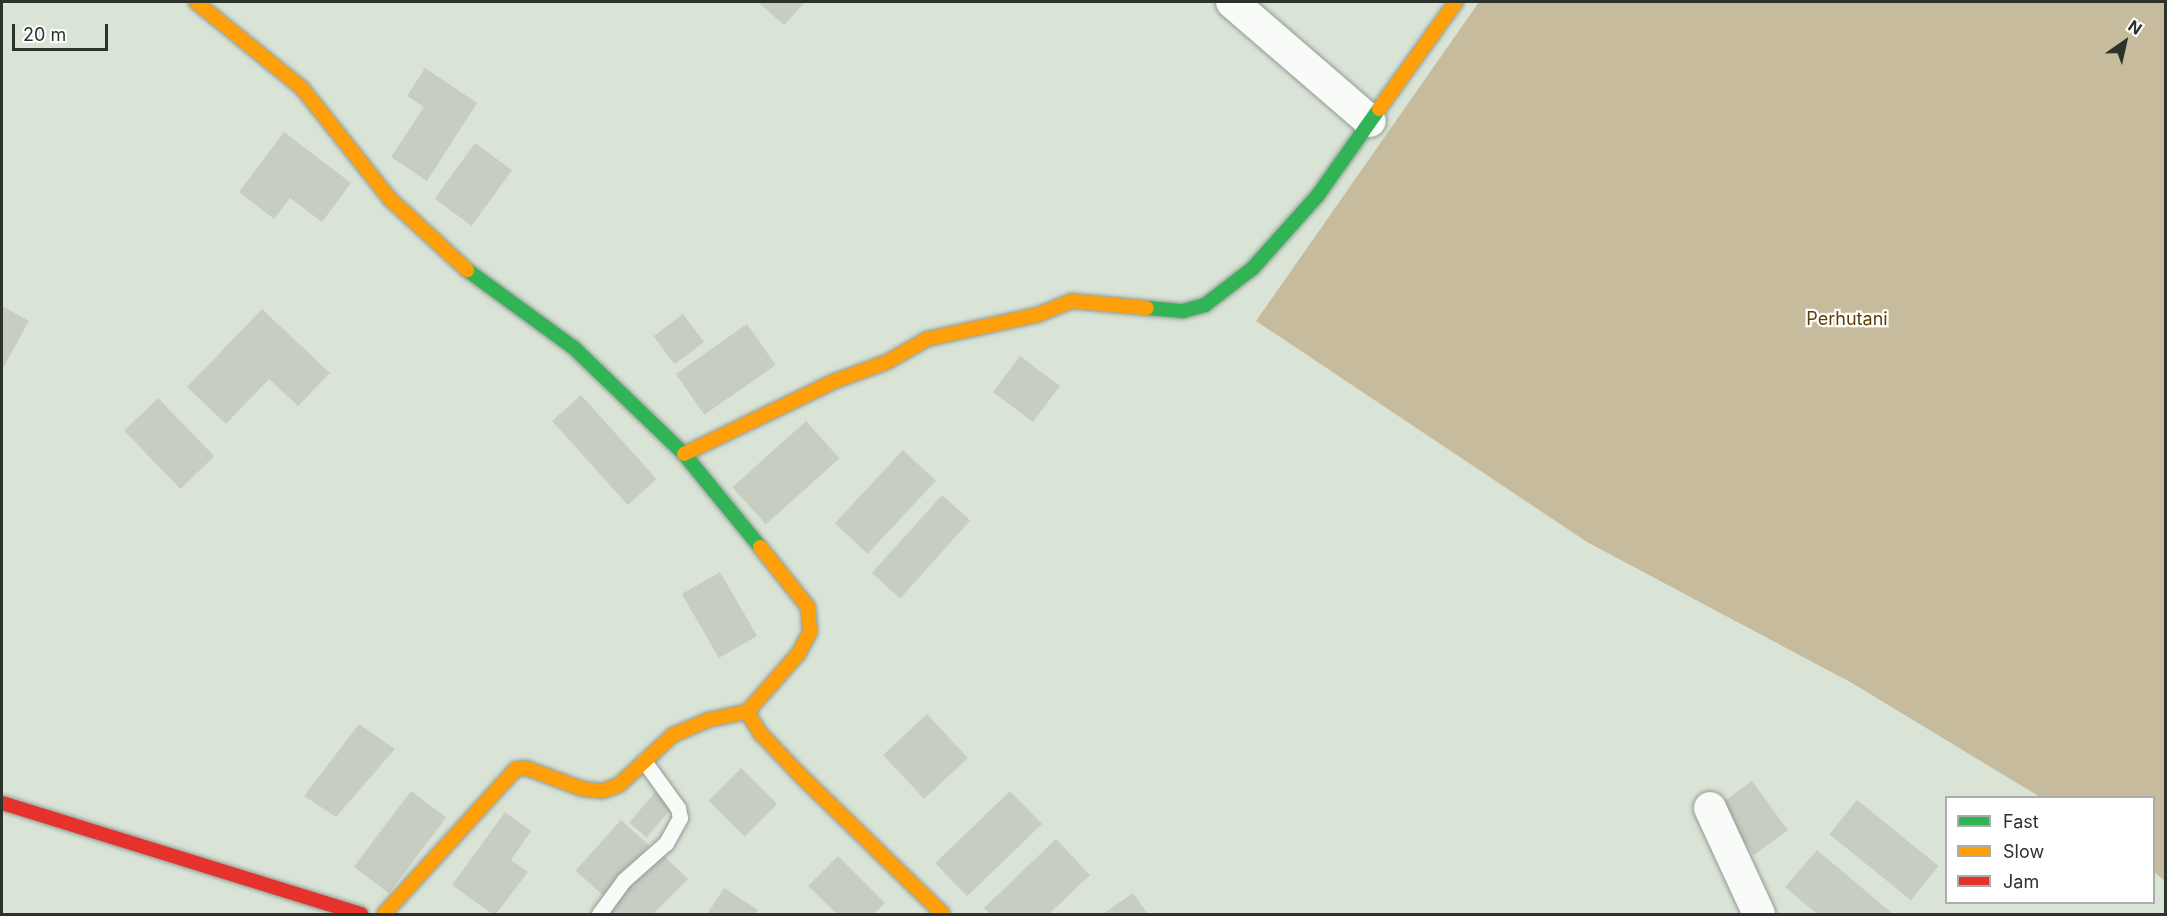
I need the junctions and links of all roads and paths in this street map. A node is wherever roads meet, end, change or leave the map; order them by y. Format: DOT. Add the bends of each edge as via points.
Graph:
graph roads {
  1 [pos="196,2"];
  2 [pos="1232,2"];
  3 [pos="1456,2"];
  4 [pos="1370,121"];
  5 [pos="684,454"];
  6 [pos="747,712"];
  7 [pos="644,761"];
  8 [pos="2,803"];
  9 [pos="1710,808"];
  10 [pos="361,915"];
  11 [pos="384,915"];
  12 [pos="599,915"];
  13 [pos="943,915"];
  14 [pos="1759,915"];
  1 -- 5 [label="street" via="302,88 390,199 473,276 574,348"];
  2 -- 4 [label="street"];
  3 -- 4 [label="street"];
  4 -- 5 [label="street" via="1318,195 1252,268 1205,305 1183,311 1071,301 1037,315 927,339 887,362 835,381"];
  5 -- 6 [label="street" via="808,606 810,632 799,652"];
  6 -- 7 [label="street" via="708,720 673,735"];
  6 -- 13 [label="street" via="761,734 800,775"];
  7 -- 11 [label="street" via="619,785 603,791 583,789 526,768 516,769"];
  7 -- 12 [label="lane" via="678,808 680,818 666,843 624,880"];
  8 -- 10 [label="street"];
  9 -- 14 [label="street"];
}
